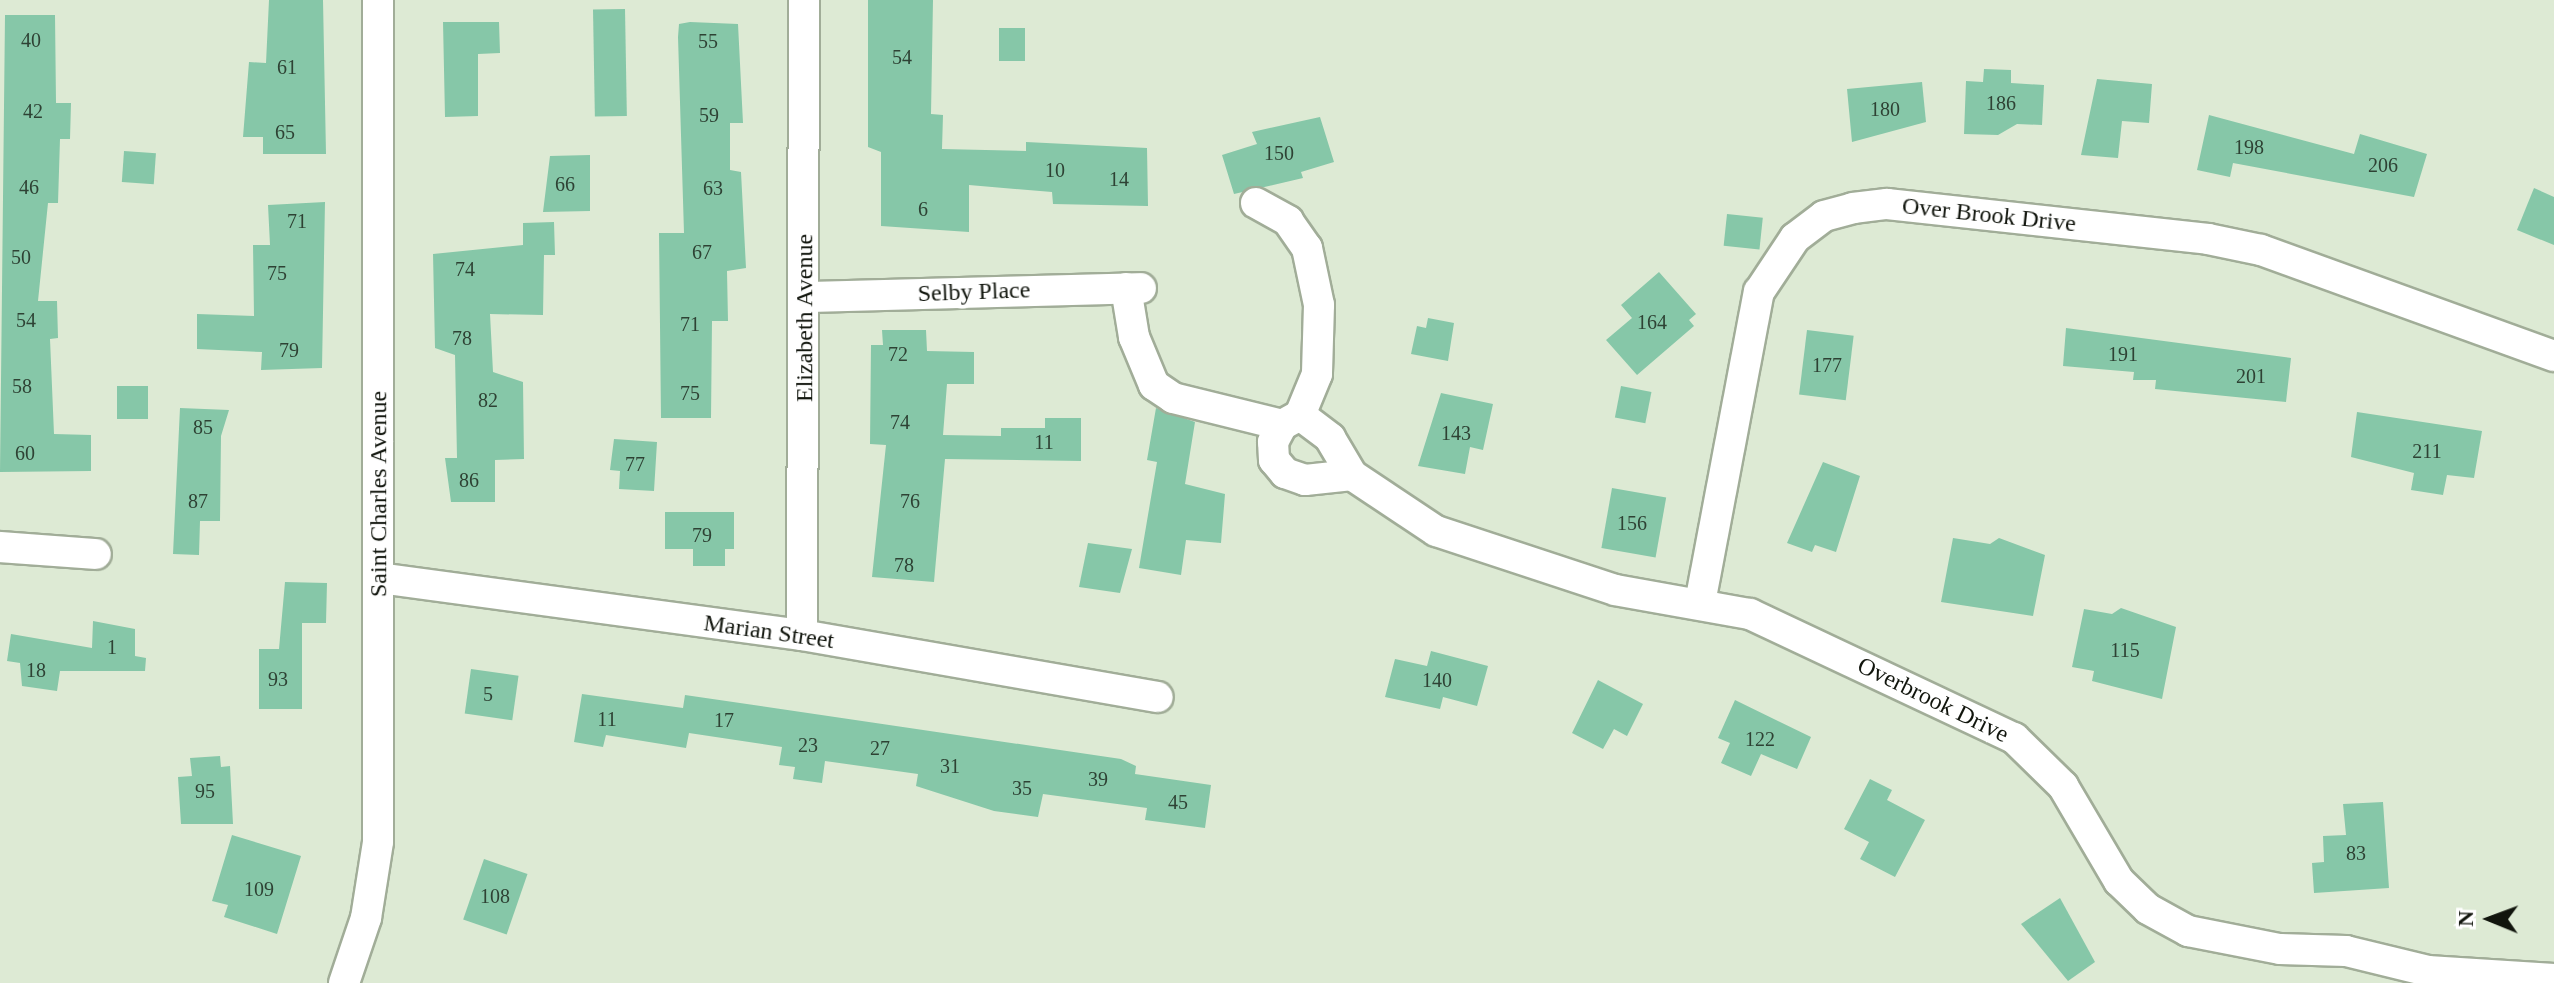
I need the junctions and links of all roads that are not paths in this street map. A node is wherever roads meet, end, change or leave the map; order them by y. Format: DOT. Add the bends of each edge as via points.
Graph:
graph roads {
  1 [pos="378,0"];
  2 [pos="804,0"];
  3 [pos="1256,203"];
  4 [pos="806,297"];
  5 [pos="2554,356"];
  6 [pos="1291,420"];
  7 [pos="1352,475"];
  8 [pos="0,547"];
  9 [pos="96,554"];
  10 [pos="379,578"];
  11 [pos="1700,603"];
  12 [pos="802,635"];
  13 [pos="1158,697"];
  14 [pos="2554,979"];
  15 [pos="344,983"];
  1 -- 10 [label="street, Saint Charles Avenue"];
  2 -- 4 [label="street, Elizabeth Avenue"];
  3 -- 6 [label="street" via="1288,221 1307,248 1319,305 1317,374"];
  4 -- 6 [label="street, Selby Place" via="1133,288 1134,337 1154,385 1173,398"];
  4 -- 12 [label="street, Elizabeth Avenue"];
  5 -- 11 [label="street, Over Brook Drive" via="2261,250 2208,239 1887,204 1838,212 1795,238 1759,292"];
  6 -- 7 [label="street" via="1330,438"];
  6 -- 7 [label="street" via="1274,460 1285,473 1305,480"];
  7 -- 11 [label="street, Overbrook Drive" via="1436,531 1615,590"];
  8 -- 9 [label="street"];
  10 -- 12 [label="street, Marian Street"];
  10 -- 15 [label="street, Saint Charles Avenue" via="378,842 366,918"];
  11 -- 14 [label="street, Overbrook Drive" via="1799,633 2014,738 2063,786 2119,881 2148,909 2188,931 2280,949 2346,951 2428,971"];
  12 -- 13 [label="street, Marian Street"];
}
